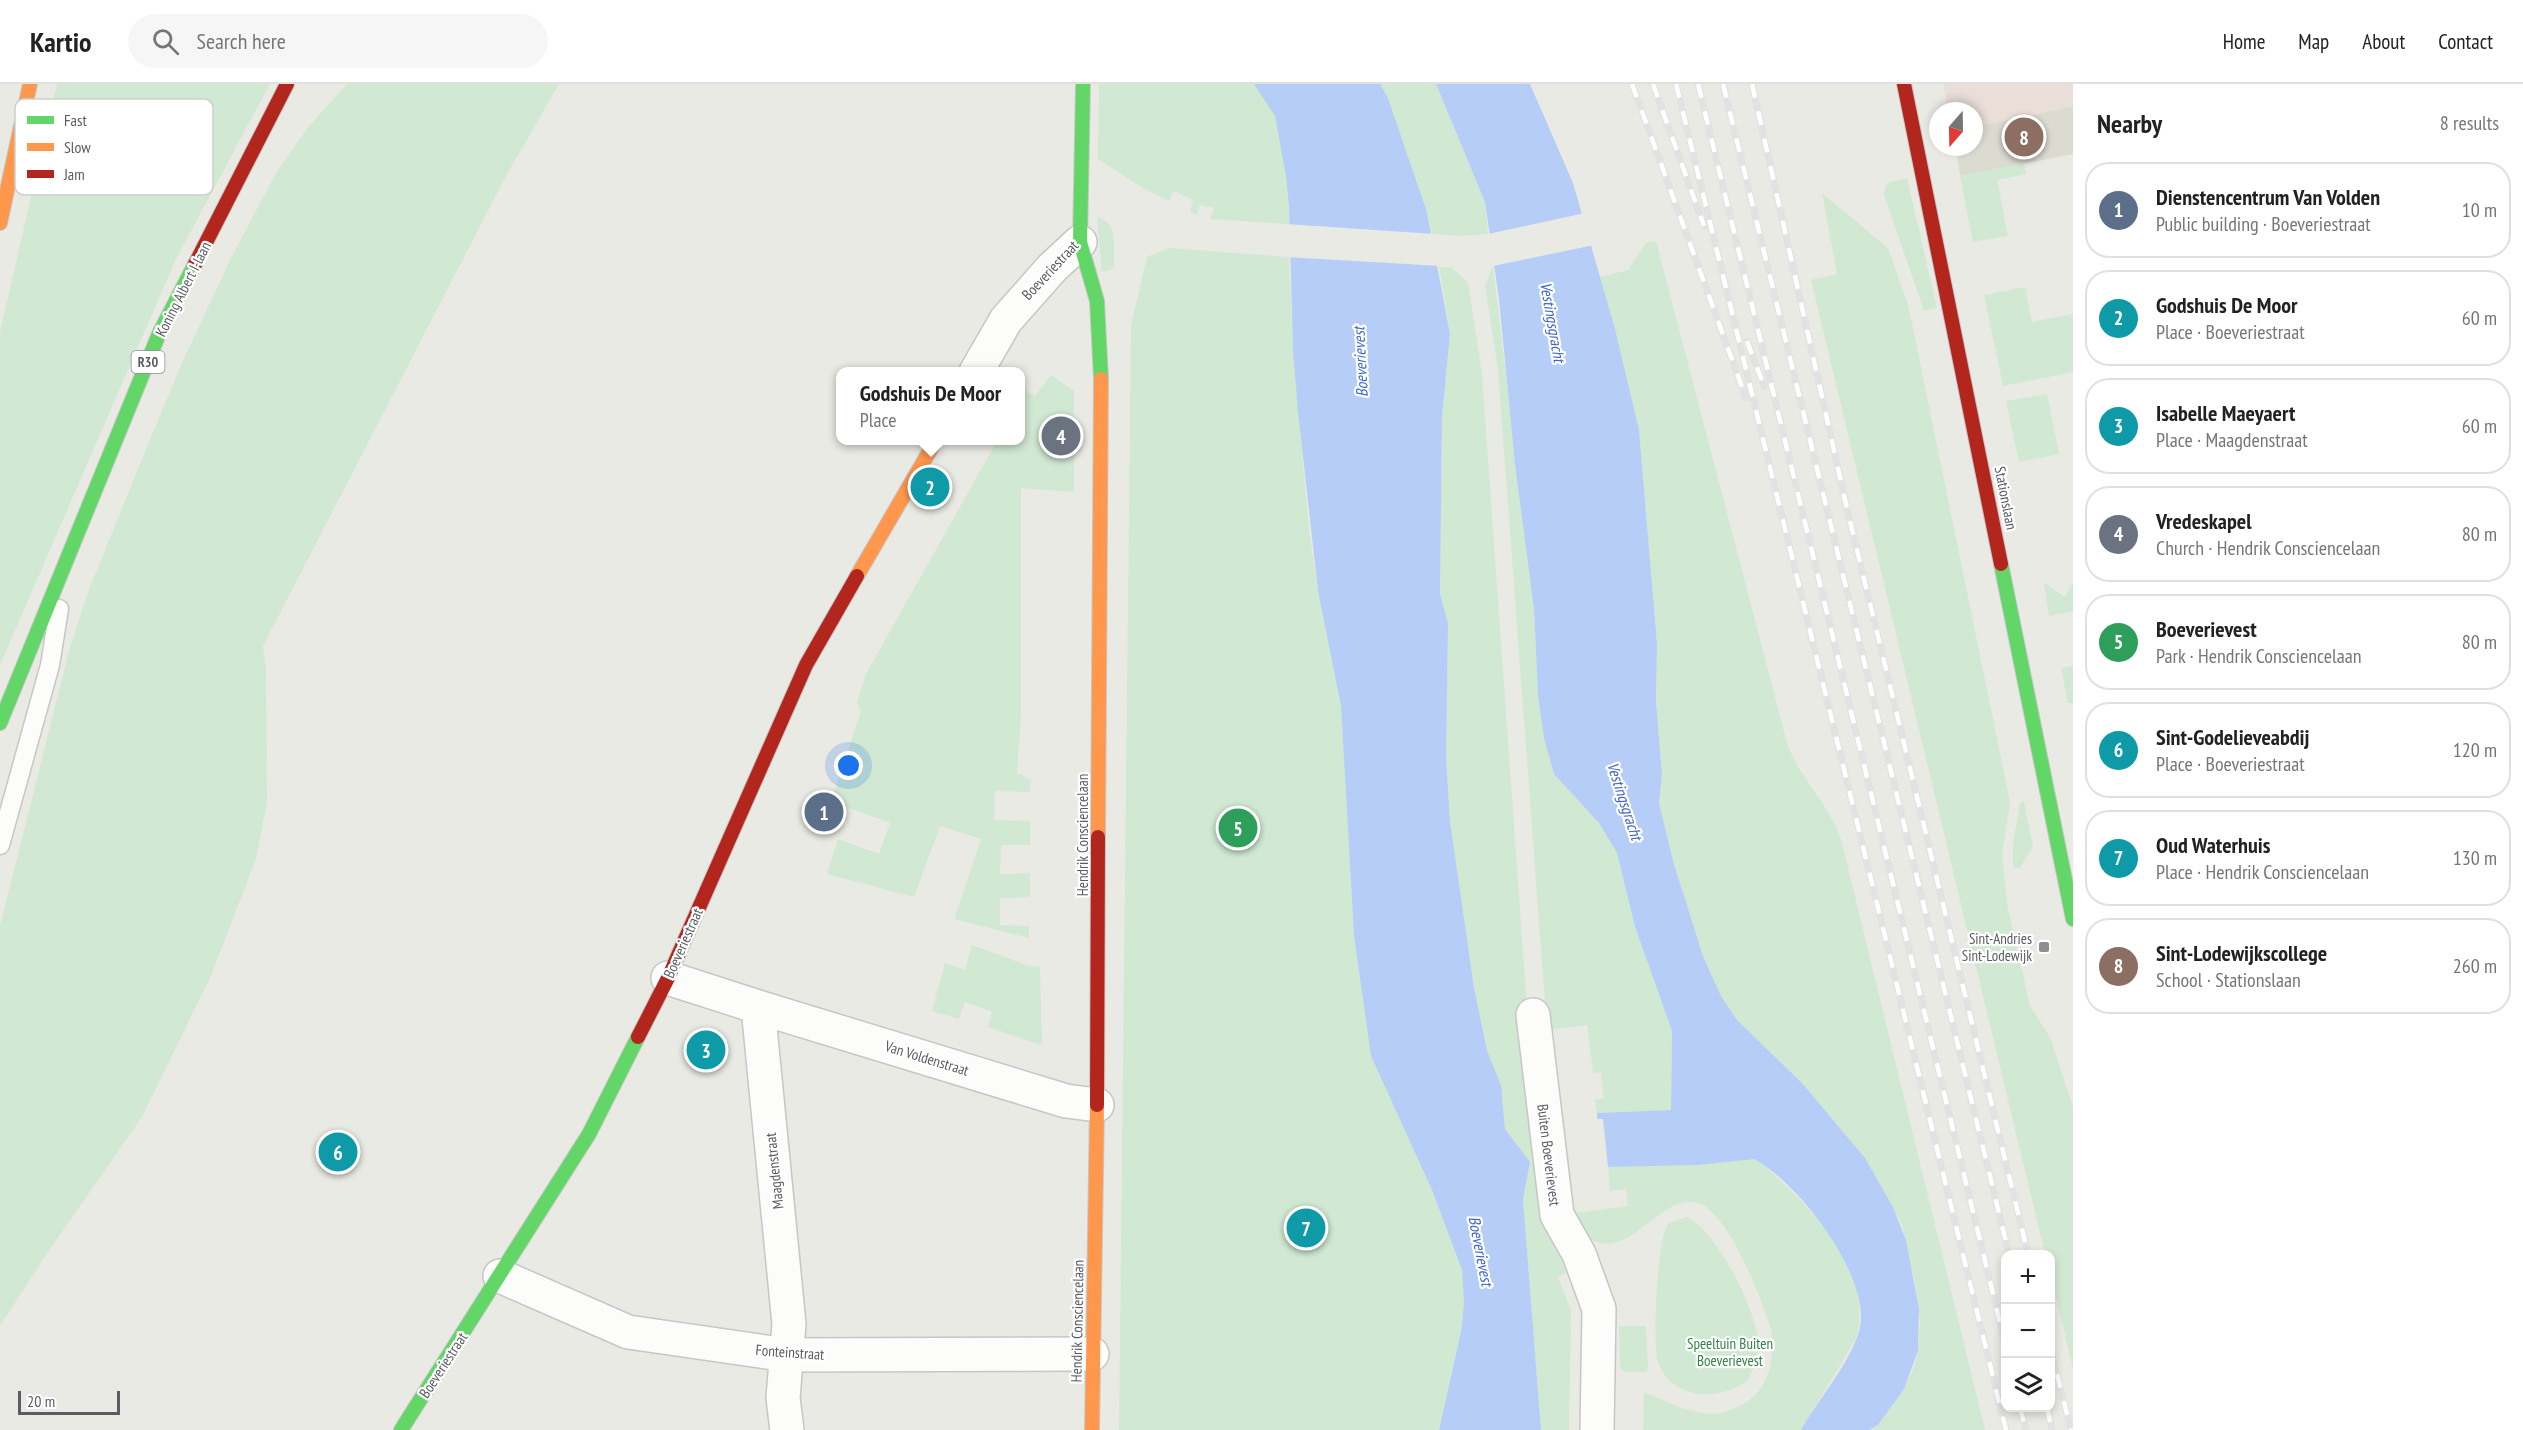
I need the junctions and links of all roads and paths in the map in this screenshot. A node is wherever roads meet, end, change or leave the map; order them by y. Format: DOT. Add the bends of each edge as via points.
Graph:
graph roads {
  1 [pos="30,84"];
  2 [pos="287,84"];
  3 [pos="306,84"];
  4 [pos="1083,84"];
  5 [pos="1904,84"];
  6 [pos="27,99"];
  7 [pos="278,105"];
  8 [pos="15,154"];
  9 [pos="0,223"];
  10 [pos="1080,242"];
  11 [pos="979,367"];
  12 [pos="934,445"];
  13 [pos="65,566"];
  14 [pos="0,723"];
  15 [pos="0,845"];
  16 [pos="2073,919"];
  17 [pos="668,978"];
  18 [pos="758,1007"];
  19 [pos="1533,1015"];
  20 [pos="1097,1105"];
  21 [pos="500,1276"];
  22 [pos="787,1354"];
  23 [pos="1092,1354"];
  24 [pos="401,1430"];
  25 [pos="787,1430"];
  26 [pos="1092,1430"];
  27 [pos="1597,1430"];
  1 -- 6 [label="street"];
  2 -- 7 [label="street, Koning Albert I-laan / R30"];
  3 -- 7 [label="street"];
  4 -- 10 [label="street, Boeveriestraat"];
  5 -- 16 [label="street, Stationslaan"];
  7 -- 13 [label="street, Koning Albert I-laan / R30" via="159,334"];
  8 -- 9 [label="street"];
  10 -- 11 [label="street, Boeveriestraat" via="1006,320"];
  10 -- 20 [label="street, Hendrik Consciencelaan" via="1097,301 1101,354"];
  12 -- 17 [label="street, Boeveriestraat" via="806,665"];
  13 -- 14 [label="street, Koning Albert I-laan / R30"];
  13 -- 15 [label="lane, Koning Albert I-laan" via="50,665"];
  17 -- 18 [label="street"];
  17 -- 21 [label="street, Boeveriestraat" via="589,1134"];
  18 -- 20 [label="street, Van Voldenstraat" via="1066,1101"];
  18 -- 22 [label="street, Maagdenstraat" via="789,1324"];
  19 -- 27 [label="street, Buiten Boeverievest" via="1557,1215 1579,1254 1599,1309"];
  20 -- 23 [label="street, Hendrik Consciencelaan"];
  21 -- 22 [label="street, Fonteinstraat" via="628,1332"];
  21 -- 24 [label="street, Boeveriestraat"];
  22 -- 23 [label="street, Fonteinstraat"];
  22 -- 25 [label="street, Maagdenstraat" via="783,1398"];
  23 -- 26 [label="street, Hendrik Consciencelaan"];
}
